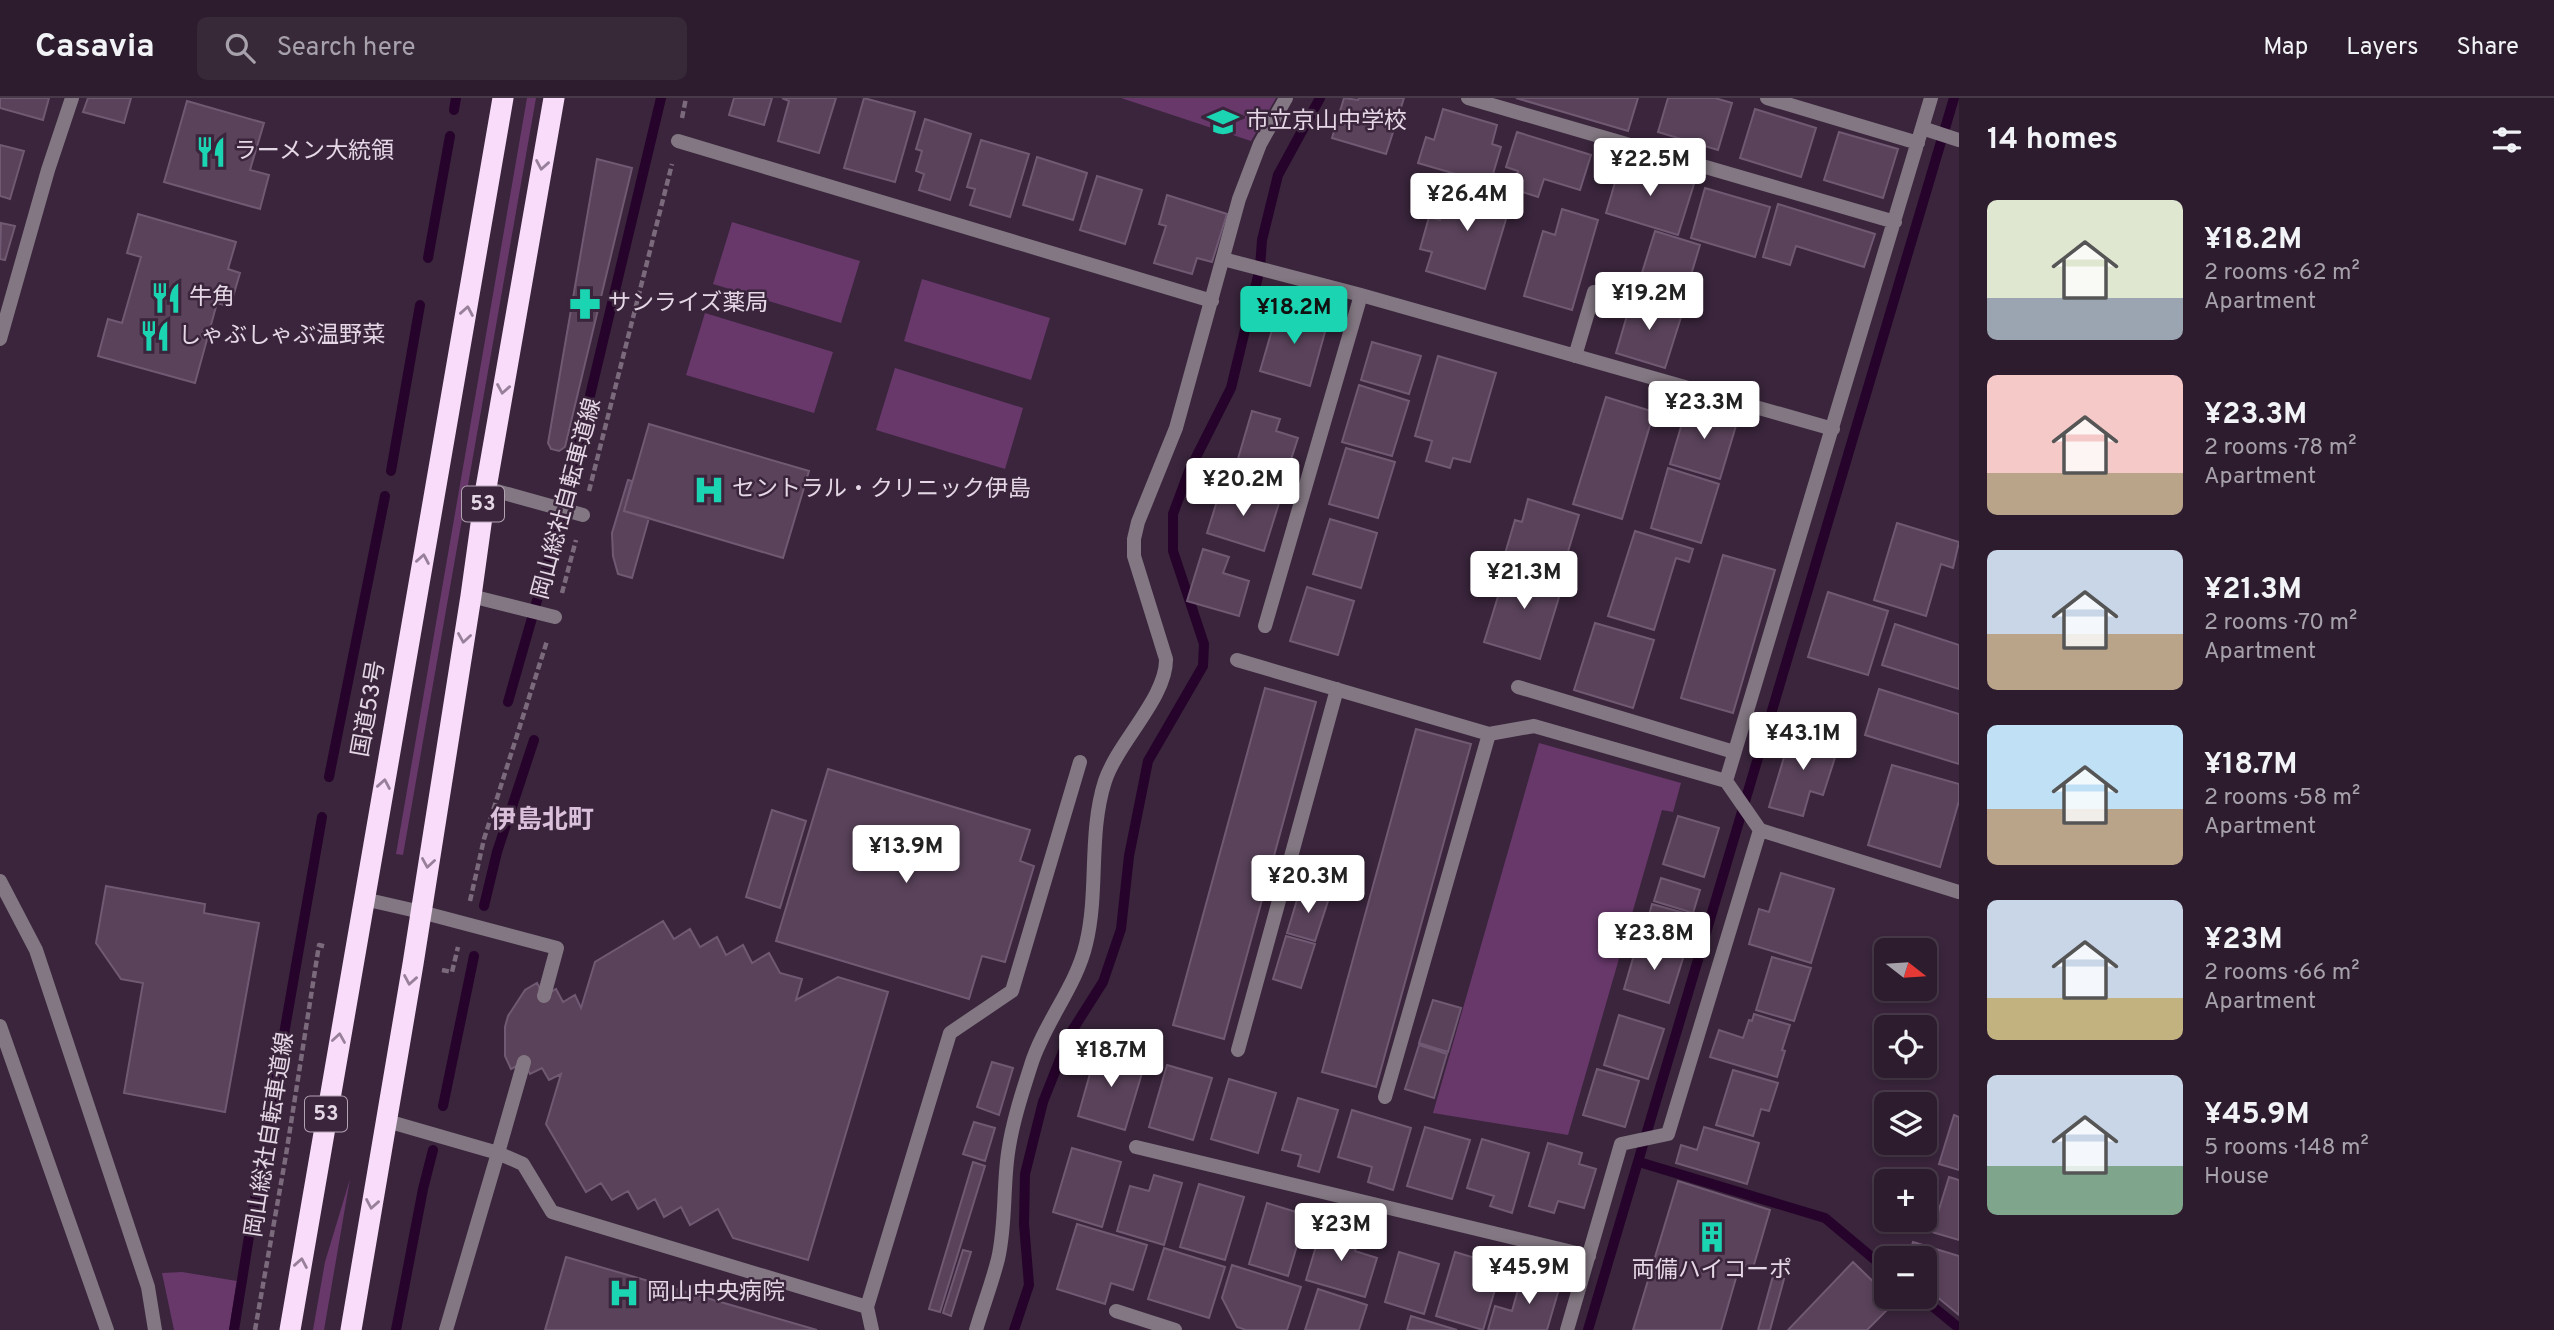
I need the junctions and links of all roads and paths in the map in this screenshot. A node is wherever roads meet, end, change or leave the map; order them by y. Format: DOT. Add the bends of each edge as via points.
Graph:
graph roads {
  1 [pos="72,98"];
  2 [pos="502,98"];
  3 [pos="554,98"];
  4 [pos="686,98"];
  5 [pos="1286,98"];
  6 [pos="1468,98"];
  7 [pos="1767,98"];
  8 [pos="1931,98"];
  9 [pos="1928,130"];
  10 [pos="1958,140"];
  11 [pos="678,141"];
  12 [pos="1918,144"];
  13 [pos="1895,222"];
  14 [pos="1227,260"];
  15 [pos="1594,292"];
  16 [pos="1361,295"];
  17 [pos="1212,301"];
  18 [pos="0,339"];
  19 [pos="1575,356"];
  20 [pos="1833,429"];
  21 [pos="486,488"];
  22 [pos="577,514"];
  23 [pos="471,596"];
  24 [pos="549,615"];
  25 [pos="1265,626"];
  26 [pos="1237,660"];
  27 [pos="1518,687"];
  28 [pos="1337,689"];
  29 [pos="1489,734"];
  30 [pos="1734,752"];
  31 [pos="1080,762"];
  32 [pos="1730,786"];
  33 [pos="1757,825"];
  34 [pos="0,881"];
  35 [pos="1959,892"];
  36 [pos="364,899"];
  37 [pos="469,905"];
  38 [pos="421,912"];
  39 [pos="460,939"];
  40 [pos="319,945"];
  41 [pos="452,972"];
  42 [pos="544,996"];
  43 [pos="0,1026"];
  44 [pos="1238,1050"];
  45 [pos="524,1062"];
  46 [pos="1385,1097"];
  47 [pos="387,1121"];
  48 [pos="1136,1147"];
  49 [pos="498,1153"];
  50 [pos="1589,1256"];
  51 [pos="867,1307"];
  52 [pos="1116,1311"];
  53 [pos="107,1330"];
  54 [pos="155,1330"];
  55 [pos="255,1330"];
  56 [pos="290,1330"];
  57 [pos="351,1330"];
  58 [pos="446,1330"];
  59 [pos="872,1330"];
  60 [pos="976,1330"];
  61 [pos="1175,1330"];
  62 [pos="1567,1330"];
  1 -- 18 [label="street"];
  36 -- 2 [label="highway, 国道53号 / 53, one-way"];
  3 -- 21 [label="highway, 53, one-way"];
  4 -- 11 [label="path, 岡山総社自転車道線"];
  5 -- 14 [label="street" via="1260,144 1239,200"];
  6 -- 13 [label="street"];
  7 -- 12 [label="street"];
  8 -- 9 [label="street"];
  9 -- 10 [label="street"];
  9 -- 12 [label="street"];
  11 -- 17 [label="street"];
  11 -- 22 [label="path, 岡山総社自転車道線"];
  12 -- 13 [label="street"];
  13 -- 20 [label="street"];
  14 -- 16 [label="street"];
  14 -- 17 [label="street"];
  15 -- 19 [label="street"];
  16 -- 19 [label="street"];
  16 -- 25 [label="street"];
  17 -- 60 [label="street" via="1177,428 1134,539 1134,556 1167,671 1106,780 1096,816 1086,947 1032,1062 1008,1151 998,1257"];
  19 -- 20 [label="street"];
  20 -- 30 [label="street"];
  21 -- 22 [label="street"];
  21 -- 23 [label="highway, 53"];
  22 -- 24 [label="path, 岡山総社自転車道線"];
  23 -- 24 [label="street"];
  23 -- 38 [label="highway, 53, one-way"];
  24 -- 37 [label="path, 岡山総社自転車道線"];
  26 -- 28 [label="street"];
  27 -- 30 [label="street"];
  28 -- 29 [label="street"];
  28 -- 44 [label="street"];
  29 -- 32 [label="street" via="1534,726"];
  29 -- 46 [label="street"];
  30 -- 32 [label="street"];
  31 -- 51 [label="street" via="1012,991 950,1033"];
  32 -- 33 [label="street"];
  33 -- 35 [label="street"];
  33 -- 50 [label="street" via="1668,1134 1621,1144"];
  34 -- 54 [label="street" via="36,950 148,1287"];
  36 -- 38 [label="street"];
  56 -- 36 [label="highway, 国道53号 / 53, one-way"];
  38 -- 42 [label="street" via="557,948"];
  38 -- 47 [label="highway, 53, one-way"];
  39 -- 41 [label="path"];
  40 -- 55 [label="path, 岡山総社自転車道線"];
  43 -- 53 [label="street"];
  45 -- 49 [label="street"];
  47 -- 49 [label="street"];
  47 -- 57 [label="highway, 53, one-way"];
  48 -- 50 [label="street"];
  49 -- 51 [label="street" via="523,1164 552,1212"];
  49 -- 58 [label="street"];
  50 -- 62 [label="street"];
  51 -- 59 [label="street"];
  52 -- 61 [label="street"];
}
